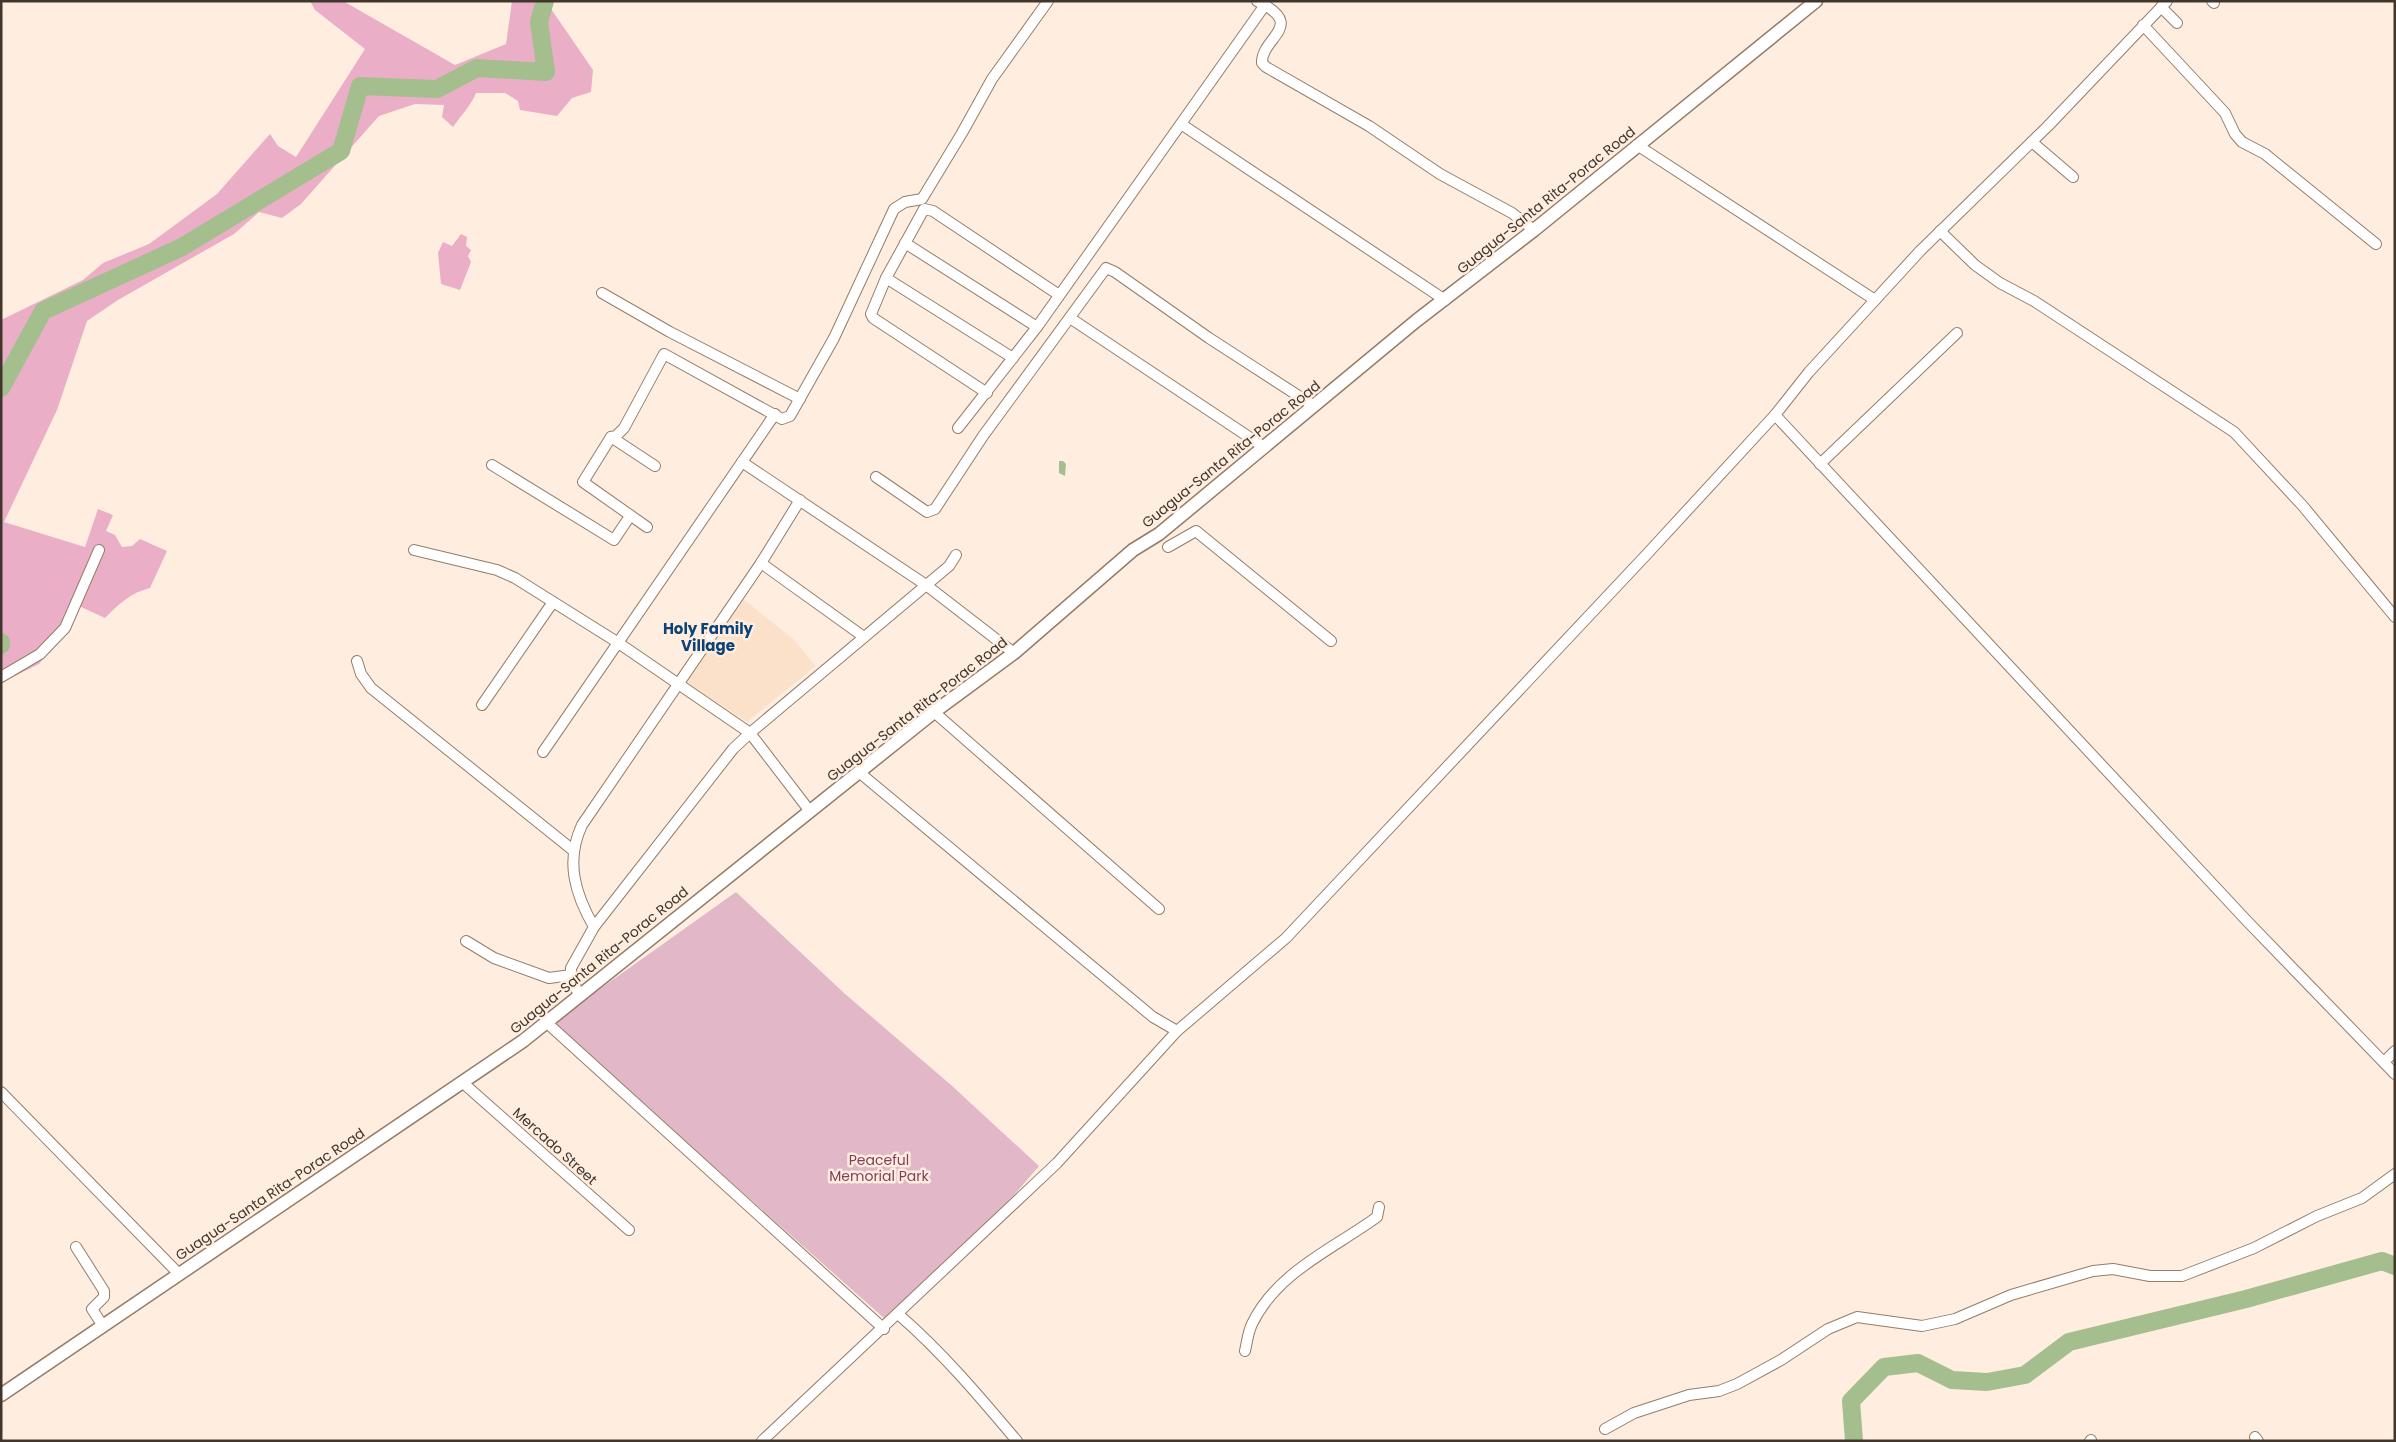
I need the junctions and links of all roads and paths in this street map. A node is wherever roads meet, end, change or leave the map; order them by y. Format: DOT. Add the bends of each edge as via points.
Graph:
graph roads {
  1 [pos="1048,1"];
  2 [pos="1816,1"];
  3 [pos="1261,3"];
  4 [pos="2164,4"];
  5 [pos="2177,23"];
  6 [pos="2143,25"];
  7 [pos="1181,124"];
  8 [pos="2032,142"];
  9 [pos="1637,145"];
  10 [pos="2073,177"];
  11 [pos="1534,230"];
  12 [pos="1940,231"];
  13 [pos="905,243"];
  14 [pos="2376,244"];
  15 [pos="886,278"];
  16 [pos="602,293"];
  17 [pos="1059,295"];
  18 [pos="1446,300"];
  19 [pos="1875,300"];
  20 [pos="1070,318"];
  21 [pos="1037,327"];
  22 [pos="1957,333"];
  23 [pos="1013,358"];
  24 [pos="987,393"];
  25 [pos="800,399"];
  26 [pos="1314,406"];
  27 [pos="775,414"];
  28 [pos="1775,415"];
  29 [pos="958,428"];
  30 [pos="611,437"];
  31 [pos="1264,447"];
  32 [pos="742,462"];
  33 [pos="1820,464"];
  34 [pos="492,465"];
  35 [pos="655,466"];
  36 [pos="876,477"];
  37 [pos="800,500"];
  38 [pos="630,516"];
  39 [pos="647,527"];
  40 [pos="1168,547"];
  41 [pos="99,550"];
  42 [pos="414,550"];
  43 [pos="956,555"];
  44 [pos="762,563"];
  45 [pos="926,585"];
  46 [pos="553,602"];
  47 [pos="2395,617"];
  48 [pos="864,638"];
  49 [pos="1331,641"];
  50 [pos="618,642"];
  51 [pos="1014,653"];
  52 [pos="358,660"];
  53 [pos="1,677"];
  54 [pos="679,684"];
  55 [pos="482,705"];
  56 [pos="934,712"];
  57 [pos="750,732"];
  58 [pos="543,752"];
  59 [pos="860,773"];
  60 [pos="809,810"];
  61 [pos="574,851"];
  62 [pos="1159,909"];
  63 [pos="594,926"];
  64 [pos="466,941"];
  65 [pos="571,975"];
  66 [pos="579,996"];
  67 [pos="546,1022"];
  68 [pos="1177,1031"];
  69 [pos="2395,1051"];
  70 [pos="2384,1062"];
  71 [pos="2395,1074"];
  72 [pos="462,1082"];
  73 [pos="1,1092"];
  74 [pos="2395,1174"];
  75 [pos="1379,1207"];
  76 [pos="629,1230"];
  77 [pos="76,1247"];
  78 [pos="180,1274"];
  79 [pos="898,1314"];
  80 [pos="103,1326"];
  81 [pos="884,1329"];
  82 [pos="1245,1350"];
  83 [pos="1,1395"];
  84 [pos="1604,1429"];
  85 [pos="762,1441"];
  86 [pos="1017,1441"];
  1 -- 25 [label="street" via="992,79 922,199 905,202 894,209 834,338"];
  2 -- 9 [label="main road, Guagua-Santa Rita-Porac Road"];
  3 -- 7 [label="street"];
  3 -- 11 [label="street" via="1280,22 1280,30 1262,56 1266,67 1368,126 1440,174 1505,208"];
  4 -- 5 [label="street"];
  4 -- 6 [label="street"];
  6 -- 8 [label="street"];
  6 -- 14 [label="street" via="2225,113 2242,142 2265,154"];
  7 -- 17 [label="street"];
  7 -- 18 [label="street"];
  8 -- 10 [label="street"];
  8 -- 12 [label="street"];
  9 -- 11 [label="main road, Guagua-Santa Rita-Porac Road"];
  9 -- 19 [label="street"];
  11 -- 18 [label="main road, Guagua-Santa Rita-Porac Road"];
  12 -- 19 [label="street"];
  12 -- 47 [label="street" via="1975,265 2000,283 2034,301 2234,432 2302,506"];
  13 -- 15 [label="street"];
  13 -- 17 [label="street" via="922,212 928,208"];
  13 -- 21 [label="street"];
  15 -- 23 [label="street"];
  15 -- 24 [label="street" via="871,311 873,318"];
  16 -- 25 [label="street"];
  17 -- 21 [label="street"];
  18 -- 26 [label="main road, Guagua-Santa Rita-Porac Road"];
  19 -- 28 [label="street"];
  20 -- 26 [label="street" via="1106,268"];
  20 -- 31 [label="street"];
  20 -- 36 [label="street" via="932,512 927,512"];
  21 -- 23 [label="street"];
  22 -- 33 [label="street"];
  23 -- 24 [label="street"];
  24 -- 29 [label="street"];
  25 -- 27 [label="street" via="786,419"];
  26 -- 31 [label="main road, Guagua-Santa Rita-Porac Road"];
  27 -- 30 [label="street" via="664,354 624,428"];
  27 -- 32 [label="street"];
  28 -- 33 [label="street"];
  28 -- 68 [label="street" via="1286,938"];
  30 -- 35 [label="street"];
  30 -- 38 [label="street" via="583,482"];
  31 -- 51 [label="main road, Guagua-Santa Rita-Porac Road" via="1159,534 1133,550"];
  32 -- 37 [label="street"];
  32 -- 50 [label="street"];
  33 -- 70 [label="street" via="2247,921"];
  34 -- 38 [label="street" via="614,540"];
  37 -- 44 [label="street"];
  37 -- 45 [label="street"];
  38 -- 39 [label="street"];
  40 -- 49 [label="street" via="1196,531"];
  41 -- 53 [label="street" via="65,628 40,654"];
  42 -- 46 [label="street" via="497,570"];
  43 -- 45 [label="street" via="949,566"];
  44 -- 48 [label="street"];
  44 -- 54 [label="street"];
  45 -- 48 [label="street"];
  45 -- 51 [label="street"];
  46 -- 50 [label="street"];
  46 -- 55 [label="street"];
  48 -- 57 [label="street"];
  50 -- 54 [label="street"];
  50 -- 58 [label="street"];
  51 -- 56 [label="main road, Guagua-Santa Rita-Porac Road"];
  52 -- 61 [label="street" via="361,674 371,688"];
  54 -- 57 [label="street"];
  54 -- 61 [label="street" via="589,814 579,831"];
  56 -- 59 [label="main road, Guagua-Santa Rita-Porac Road"];
  56 -- 62 [label="street"];
  57 -- 60 [label="street"];
  57 -- 63 [label="street"];
  59 -- 60 [label="main road, Guagua-Santa Rita-Porac Road"];
  59 -- 68 [label="street" via="1153,1018"];
  60 -- 66 [label="main road, Guagua-Santa Rita-Porac Road"];
  61 -- 63 [label="street" via="575,888"];
  63 -- 65 [label="street" via="573,962"];
  64 -- 65 [label="street" via="494,958 548,978"];
  65 -- 66 [label="street"];
  66 -- 67 [label="main road, Guagua-Santa Rita-Porac Road"];
  67 -- 72 [label="main road, Guagua-Santa Rita-Porac Road"];
  67 -- 81 [label="street"];
  68 -- 79 [label="street" via="1057,1163"];
  69 -- 70 [label="street"];
  70 -- 71 [label="street"];
  72 -- 76 [label="street, Mercado Street"];
  72 -- 78 [label="main road, Guagua-Santa Rita-Porac Road"];
  73 -- 78 [label="street"];
  74 -- 84 [label="street" via="2362,1198 2317,1216 2254,1248 2182,1276 2150,1276 2113,1269 2093,1271 2011,1295 1955,1319 1922,1326 1857,1317 1840,1323 1737,1384 1634,1413"];
  75 -- 82 [label="street" via="1377,1217 1321,1252 1296,1271 1272,1296 1252,1325"];
  77 -- 80 [label="street" via="105,1295 92,1309"];
  78 -- 80 [label="main road, Guagua-Santa Rita-Porac Road"];
  79 -- 81 [label="street"];
  79 -- 86 [label="street" via="954,1368"];
  80 -- 83 [label="main road, Guagua-Santa Rita-Porac Road"];
  81 -- 85 [label="street"];
}
